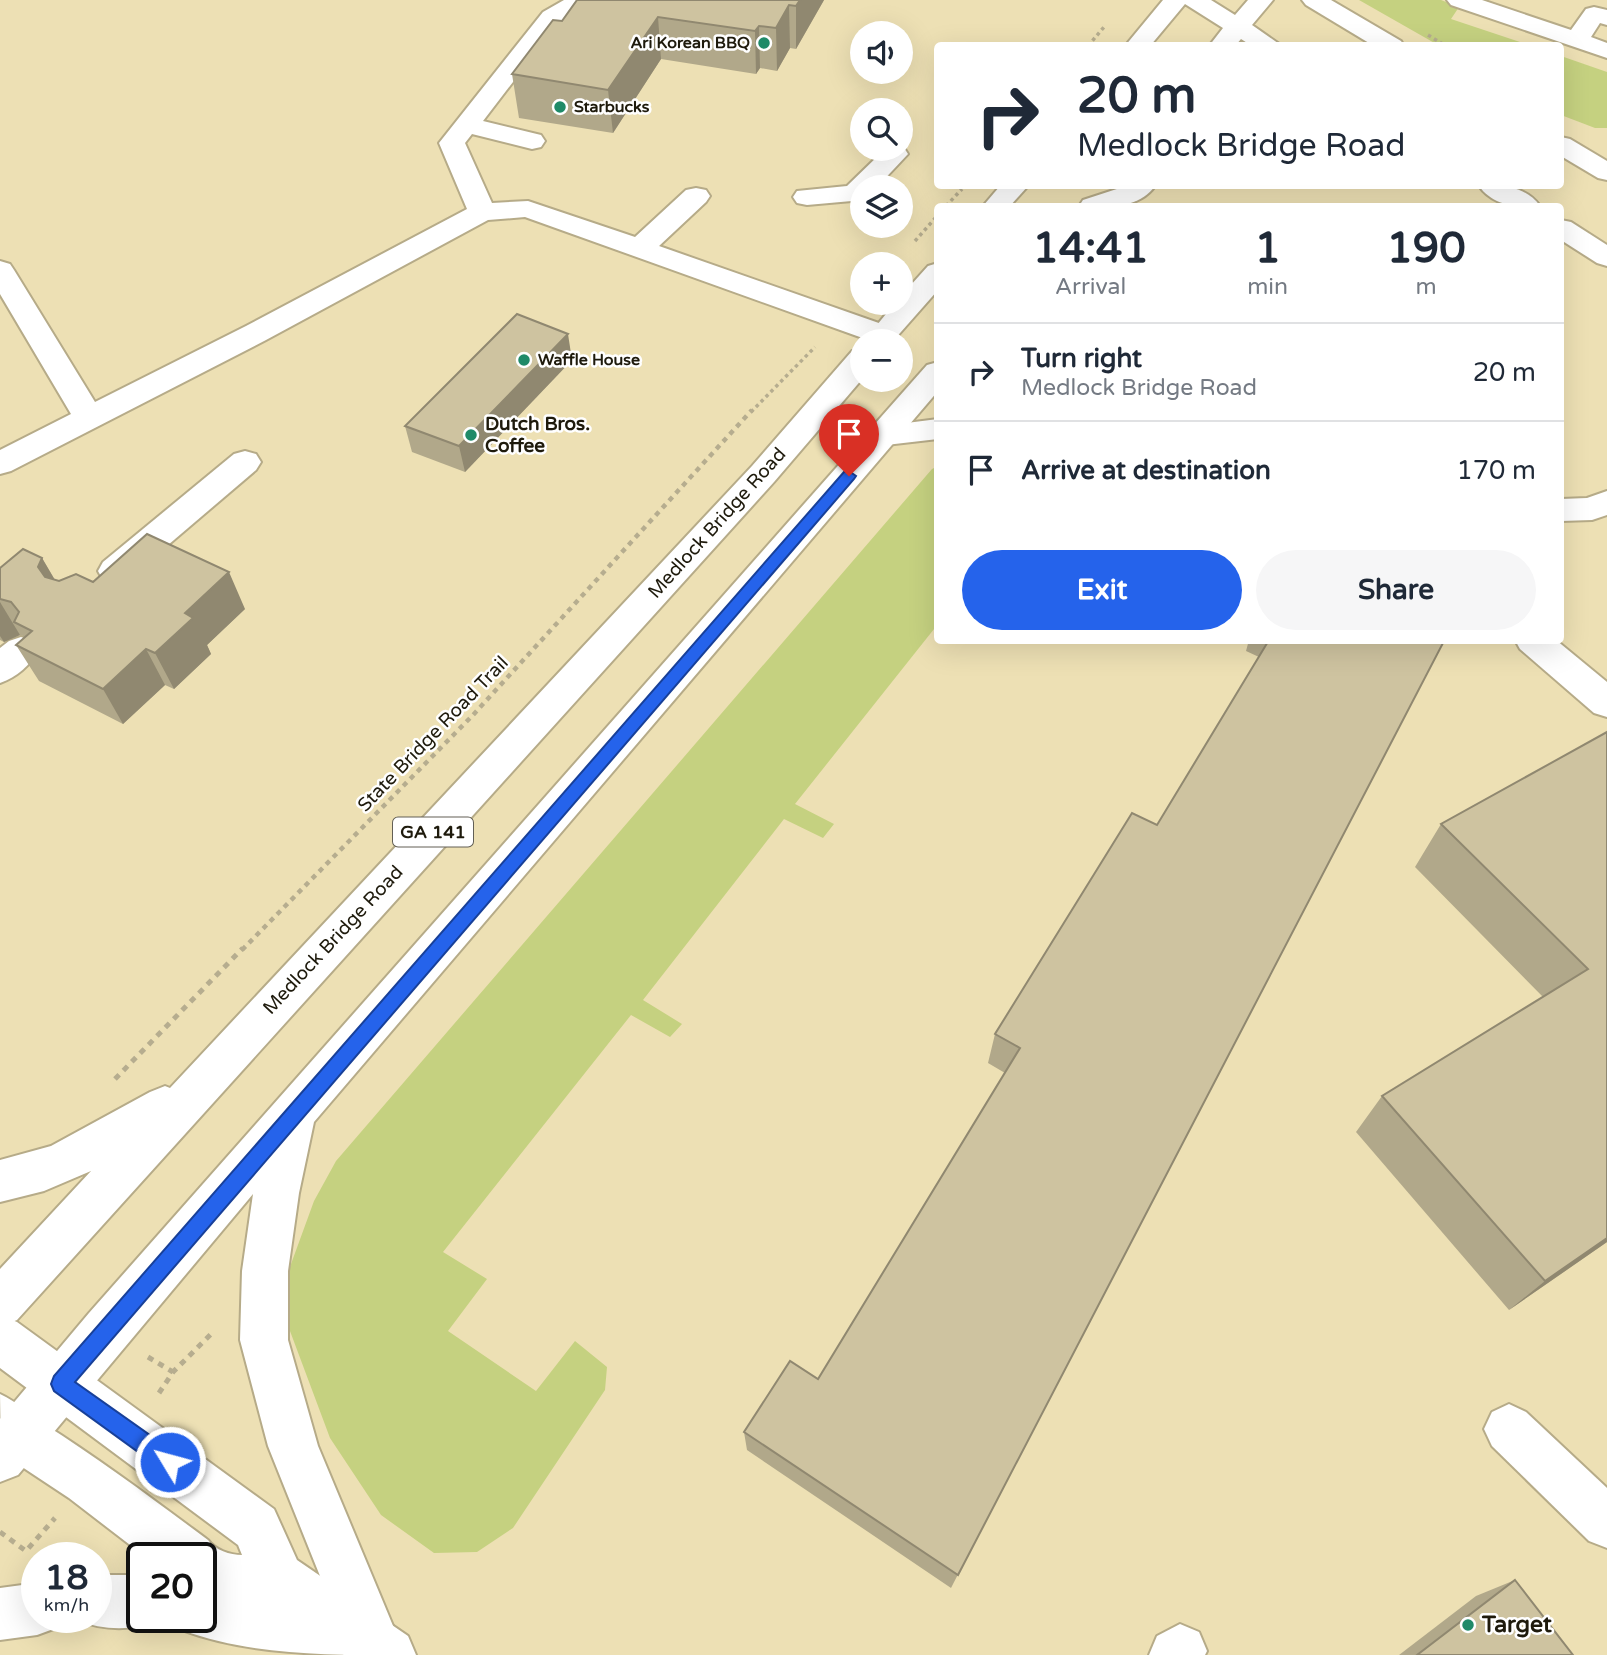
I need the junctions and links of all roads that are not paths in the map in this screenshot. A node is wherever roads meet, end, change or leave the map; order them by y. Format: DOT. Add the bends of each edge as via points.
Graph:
graph roads {
  1 [pos="1177,0"];
  2 [pos="1194,0"];
  3 [pos="1261,0"];
  4 [pos="1314,0"];
  5 [pos="1459,0"];
  6 [pos="578,2"];
  7 [pos="610,5"];
  8 [pos="1602,11"];
  9 [pos="1237,26"];
  10 [pos="1576,41"];
  11 [pos="1140,42"];
  12 [pos="1224,42"];
  13 [pos="1263,42"];
  14 [pos="1385,42"];
  15 [pos="1607,51"];
  16 [pos="466,125"];
  17 [pos="532,141"];
  18 [pos="1564,147"];
  19 [pos="888,161"];
  20 [pos="1607,172"];
  21 [pos="1011,189"];
  22 [pos="1095,189"];
  23 [pos="1138,189"];
  24 [pos="1498,189"];
  25 [pos="696,197"];
  26 [pos="807,197"];
  27 [pos="999,203"];
  28 [pos="1082,203"];
  29 [pos="1102,203"];
  30 [pos="1521,203"];
  31 [pos="482,212"];
  32 [pos="1564,230"];
  33 [pos="640,248"];
  34 [pos="1607,257"];
  35 [pos="0,270"];
  36 [pos="934,277"];
  37 [pos="852,329"];
  38 [pos="888,329"];
  39 [pos="850,373"];
  40 [pos="934,377"];
  41 [pos="89,418"];
  42 [pos="934,429"];
  43 [pos="886,434"];
  44 [pos="245,462"];
  45 [pos="0,463"];
  46 [pos="1607,502"];
  47 [pos="1564,510"];
  48 [pos="90,593"];
  49 [pos="1537,644"];
  50 [pos="1607,703"];
  51 [pos="200,1086"];
  52 [pos="294,1114"];
  53 [pos="0,1181"];
  54 [pos="0,1303"];
  55 [pos="0,1339"];
  56 [pos="61,1384"];
  57 [pos="1509,1429"];
  58 [pos="6,1437"];
  59 [pos="1607,1523"];
  60 [pos="169,1542"];
  61 [pos="217,1578"];
  62 [pos="279,1578"];
  63 [pos="21,1611"];
  64 [pos="0,1614"];
  65 [pos="217,1614"];
  66 [pos="381,1650"];
  1 -- 11 [label="main road"];
  2 -- 9 [label="main road"];
  3 -- 9 [label="main road"];
  4 -- 14 [label="main road"];
  5 -- 10 [label="main road"];
  6 -- 7 [label="main road"];
  6 -- 16 [label="main road" via="551,17"];
  8 -- 10 [label="main road"];
  9 -- 12 [label="main road"];
  9 -- 13 [label="main road"];
  10 -- 15 [label="main road"];
  16 -- 17 [label="main road"];
  16 -- 31 [label="main road" via="452,143"];
  18 -- 20 [label="main road"];
  19 -- 26 [label="main road" via="855,194"];
  21 -- 27 [label="main road"];
  22 -- 28 [label="main road"];
  23 -- 29 [label="main road"];
  24 -- 30 [label="main road"];
  25 -- 33 [label="main road"];
  31 -- 33 [label="main road" via="528,209"];
  31 -- 41 [label="main road"];
  32 -- 34 [label="main road"];
  33 -- 37 [label="main road" via="841,321"];
  35 -- 41 [label="main road"];
  36 -- 38 [label="main road, Medlock Bridge Road / GA 141"];
  39 -- 51 [label="main road, Medlock Bridge Road / GA 141"];
  40 -- 43 [label="main road"];
  41 -- 45 [label="main road"];
  42 -- 43 [label="main road"];
  43 -- 52 [label="main road"];
  44 -- 48 [label="main road"];
  46 -- 47 [label="main road" via="1592,509"];
  49 -- 50 [label="main road"];
  51 -- 53 [label="main road" via="64,1162 26,1177"];
  51 -- 54 [label="main road, Medlock Bridge Road / GA 141"];
  52 -- 56 [label="main road"];
  52 -- 66 [label="main road" via="265,1271 264,1340 293,1446"];
  55 -- 56 [label="main road"];
  56 -- 58 [label="main road"];
  56 -- 62 [label="main road" via="257,1527"];
  57 -- 59 [label="main road"];
  58 -- 60 [label="main road" via="87,1480"];
  61 -- 62 [label="main road" via="223,1582"];
  62 -- 66 [label="main road"];
  63 -- 64 [label="main road"];
  65 -- 66 [label="main road"];
}
